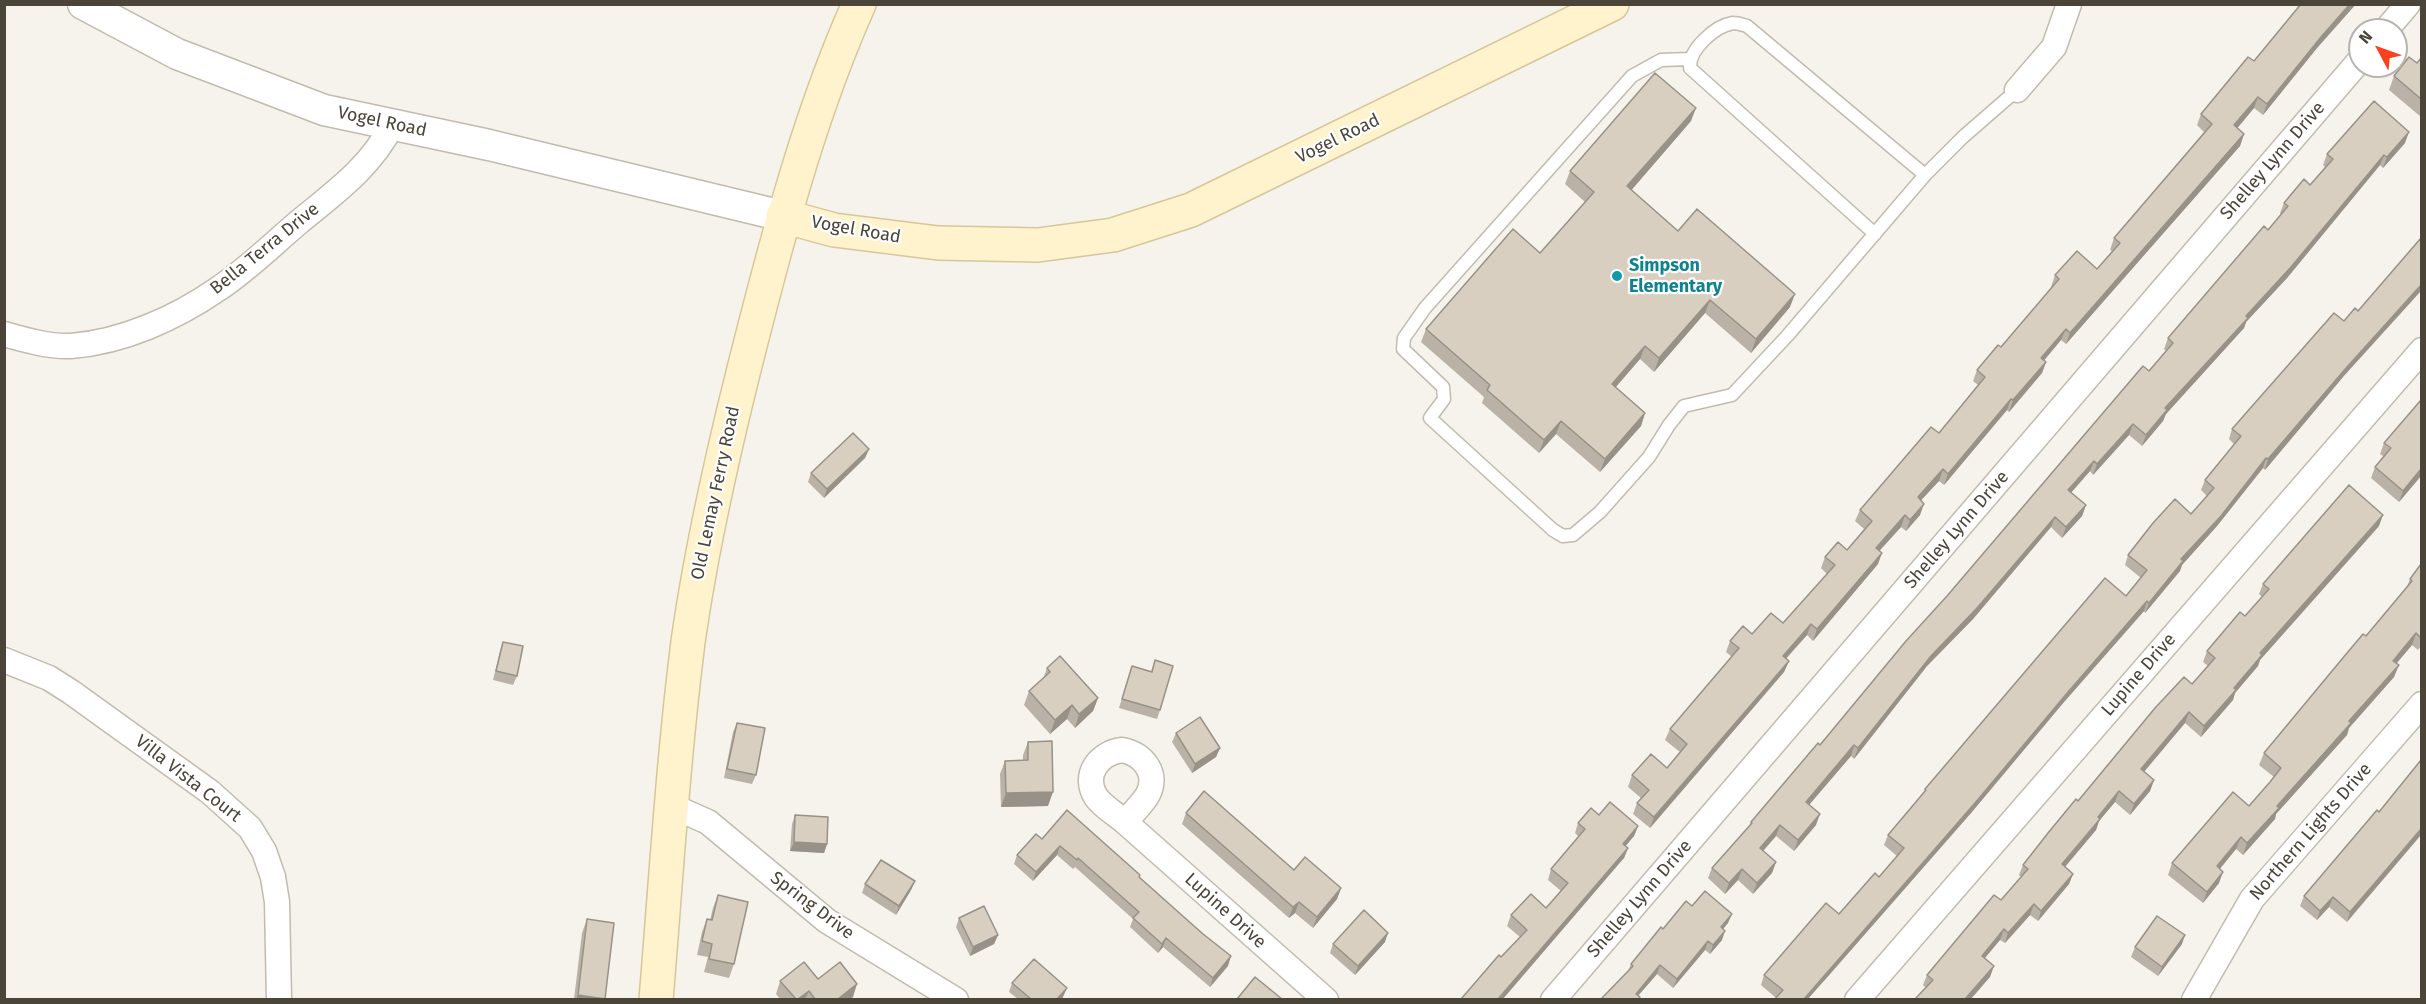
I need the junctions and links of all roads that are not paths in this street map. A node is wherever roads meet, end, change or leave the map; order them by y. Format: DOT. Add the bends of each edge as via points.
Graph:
graph roads {
  1 [pos="83,4"];
  2 [pos="860,4"];
  3 [pos="1612,4"];
  4 [pos="2069,4"];
  5 [pos="2408,4"];
  6 [pos="2396,18"];
  7 [pos="1690,59"];
  8 [pos="2348,74"];
  9 [pos="2017,90"];
  10 [pos="392,125"];
  11 [pos="1925,175"];
  12 [pos="783,216"];
  13 [pos="1875,234"];
  14 [pos="4,334"];
  15 [pos="2421,351"];
  16 [pos="4,660"];
  17 [pos="2421,704"];
  18 [pos="672,806"];
  19 [pos="1125,822"];
  20 [pos="279,999"];
  21 [pos="656,999"];
  22 [pos="956,999"];
  23 [pos="1326,999"];
  24 [pos="1553,999"];
  25 [pos="1857,999"];
  26 [pos="2194,999"];
  1 -- 10 [label="street, Vogel Road" via="177,54 324,110"];
  2 -- 12 [label="main road, Old Lemay Ferry Road" via="832,72"];
  3 -- 12 [label="main road, Vogel Road" via="1191,210 1113,235 1038,245 938,243 834,230"];
  4 -- 9 [label="street" via="2054,47"];
  5 -- 6 [label="street"];
  7 -- 11 [label="lane" via="1717,30 1735,23 1747,26"];
  7 -- 13 [label="lane" via="1690,68"];
  7 -- 13 [label="lane" via="1661,60 1632,76 1425,308 1404,338 1403,349 1443,387 1444,399 1430,418 1553,530 1573,536 1649,457 1684,406 1732,395"];
  8 -- 24 [label="street, Shelley Lynn Drive"];
  9 -- 11 [label="lane"];
  10 -- 12 [label="street, Vogel Road"];
  10 -- 14 [label="street, Bella Terra Drive" via="382,144 355,175 219,288 188,307 127,334 70,346"];
  11 -- 13 [label="lane"];
  12 -- 18 [label="main road, Old Lemay Ferry Road" via="737,394 699,576 688,643"];
  15 -- 25 [label="street, Lupine Drive"];
  16 -- 20 [label="street, Villa Vista Court" via="49,678 71,692 210,792 250,828 273,876"];
  17 -- 26 [label="street, Northern Lights Drive" via="2252,899"];
  18 -- 21 [label="main road, Old Lemay Ferry Road"];
  18 -- 22 [label="street, Spring Drive" via="708,822 827,921"];
  19 -- 23 [label="street, Lupine Drive"];
}
